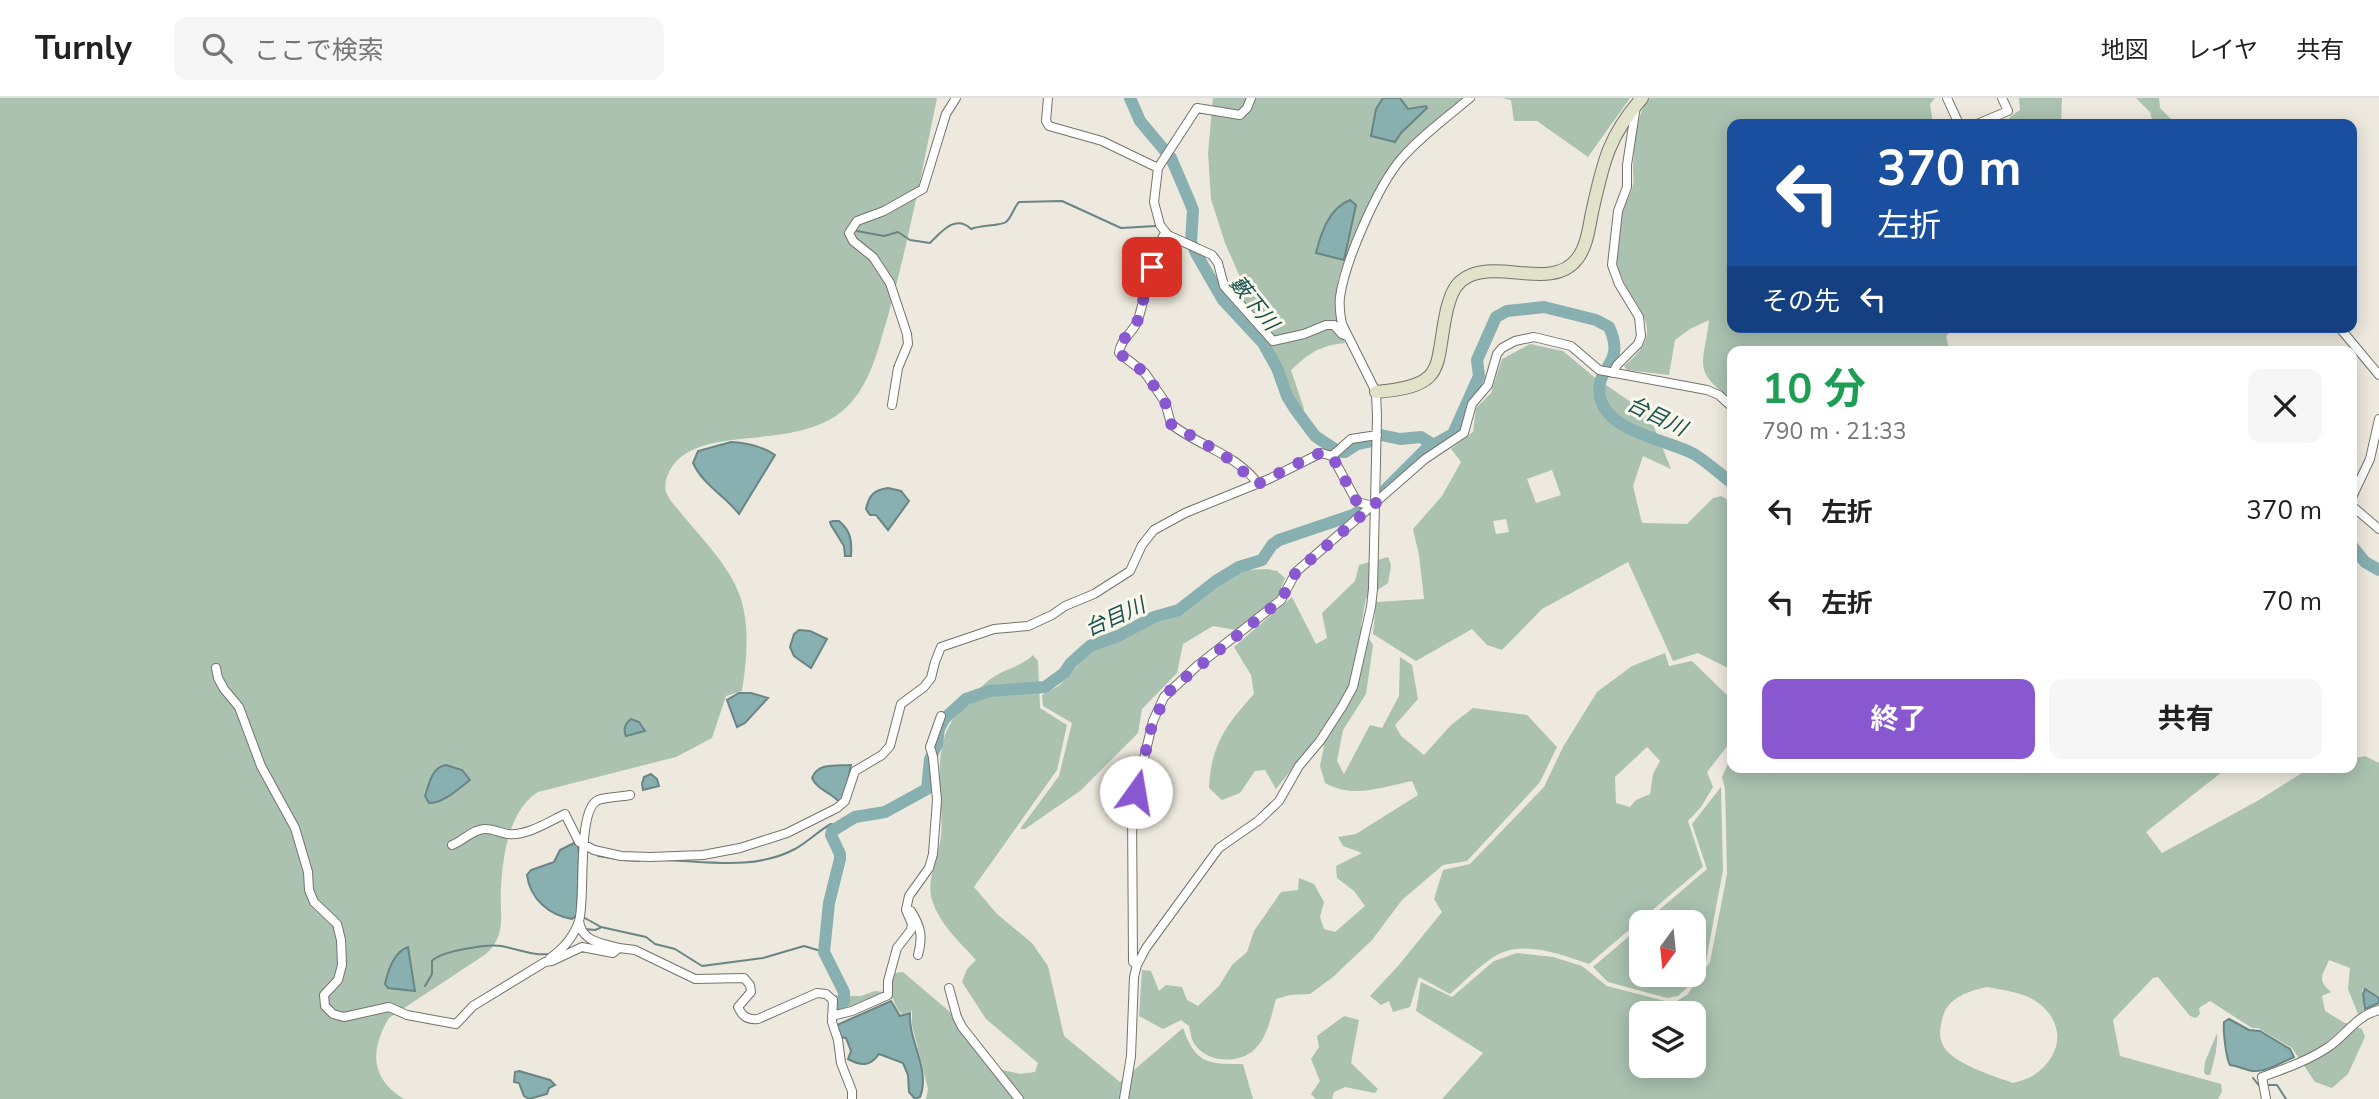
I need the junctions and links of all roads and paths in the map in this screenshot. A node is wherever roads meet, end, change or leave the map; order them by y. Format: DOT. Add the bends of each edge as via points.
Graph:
graph roads {
  1 [pos="956,98"];
  2 [pos="1048,98"];
  3 [pos="1251,98"];
  4 [pos="1470,98"];
  5 [pos="1947,98"];
  6 [pos="2002,98"];
  7 [pos="1639,101"];
  8 [pos="1957,119"];
  9 [pos="1989,119"];
  10 [pos="1158,168"];
  11 [pos="1165,233"];
  12 [pos="1348,336"];
  13 [pos="2357,349"];
  14 [pos="1607,371"];
  15 [pos="2379,375"];
  16 [pos="1376,392"];
  17 [pos="1727,402"];
  18 [pos="892,405"];
  19 [pos="2379,419"];
  20 [pos="1377,435"];
  21 [pos="1335,453"];
  22 [pos="1258,484"];
  23 [pos="2357,486"];
  24 [pos="1376,503"];
  25 [pos="2357,510"];
  26 [pos="2379,528"];
  27 [pos="216,668"];
  28 [pos="941,716"];
  29 [pos="630,795"];
  30 [pos="452,845"];
  31 [pos="584,846"];
  32 [pos="914,888"];
  33 [pos="580,926"];
  34 [pos="619,948"];
  35 [pos="918,955"];
  36 [pos="545,962"];
  37 [pos="1137,965"];
  38 [pos="950,988"];
  39 [pos="2379,1010"];
  40 [pos="832,1016"];
  41 [pos="852,1099"];
  42 [pos="1019,1099"];
  43 [pos="1124,1099"];
  44 [pos="2266,1099"];
  1 -- 18 [label="street" via="946,114 923,189 857,221 849,233 890,283 907,334"];
  2 -- 10 [label="street" via="1049,126 1102,141"];
  3 -- 10 [label="street" via="1240,115 1197,108"];
  4 -- 12 [label="street" via="1402,158 1383,188 1341,289 1339,312"];
  5 -- 8 [label="street"];
  6 -- 9 [label="street" via="2008,111"];
  7 -- 14 [label="street" via="1612,265 1639,317 1641,336"];
  7 -- 16 [label="street" via="1611,142 1585,243 1575,262 1549,273 1469,275 1454,288 1449,300 1441,354 1431,376 1409,387"];
  10 -- 11 [label="street" via="1154,202"];
  11 -- 12 [label="street" via="1212,255 1224,286 1273,341 1326,325 1334,325"];
  11 -- 22 [label="street" via="1137,323 1120,344 1119,353 1145,373 1165,402 1171,424 1224,455"];
  12 -- 16 [label="street"];
  13 -- 15 [label="street"];
  14 -- 17 [label="street" via="1707,390"];
  14 -- 24 [label="street" via="1560,342 1534,337 1502,348 1488,385 1472,404 1464,433 1425,459"];
  16 -- 20 [label="street"];
  19 -- 23 [label="street" via="2370,459"];
  20 -- 21 [label="street" via="1351,439"];
  20 -- 24 [label="street"];
  21 -- 22 [label="street" via="1321,453"];
  21 -- 24 [label="street" via="1357,502"];
  22 -- 31 [label="street" via="1154,530 1130,571 1094,594 1028,626 993,629 941,647 931,678 901,704 890,746 855,771 845,801 837,808 787,833 703,855 621,856"];
  24 -- 37 [label="street" via="1371,607 1348,697 1279,801 1212,856"];
  24 -- 37 [label="street" via="1296,572 1281,600 1164,697 1153,721 1132,808 1133,962"];
  25 -- 26 [label="street"];
  27 -- 36 [label="street" via="295,828 314,902 337,925 342,965 338,980 324,995 328,1010 344,1017 389,1007 456,1024 473,1006"];
  28 -- 32 [label="street" via="932,754 937,800 934,846 929,869"];
  29 -- 31 [label="street" via="596,801 590,808"];
  30 -- 31 [label="street" via="486,829 520,834 565,814"];
  31 -- 33 [label="street"];
  32 -- 35 [label="street" via="910,905 922,938"];
  32 -- 40 [label="street" via="906,904 911,930 897,948 888,995"];
  33 -- 34 [label="street" via="582,934 594,941"];
  33 -- 36 [label="street" via="565,947"];
  34 -- 36 [label="street" via="613,953 582,947"];
  34 -- 40 [label="street" via="635,950 695,979 744,978 751,992 738,1007 747,1018 758,1019 821,992 832,1000"];
  37 -- 43 [label="street"];
  38 -- 42 [label="street" via="962,1027"];
  39 -- 44 [label="street" via="2357,1019 2315,1055 2262,1077"];
  40 -- 41 [label="street"];
}
